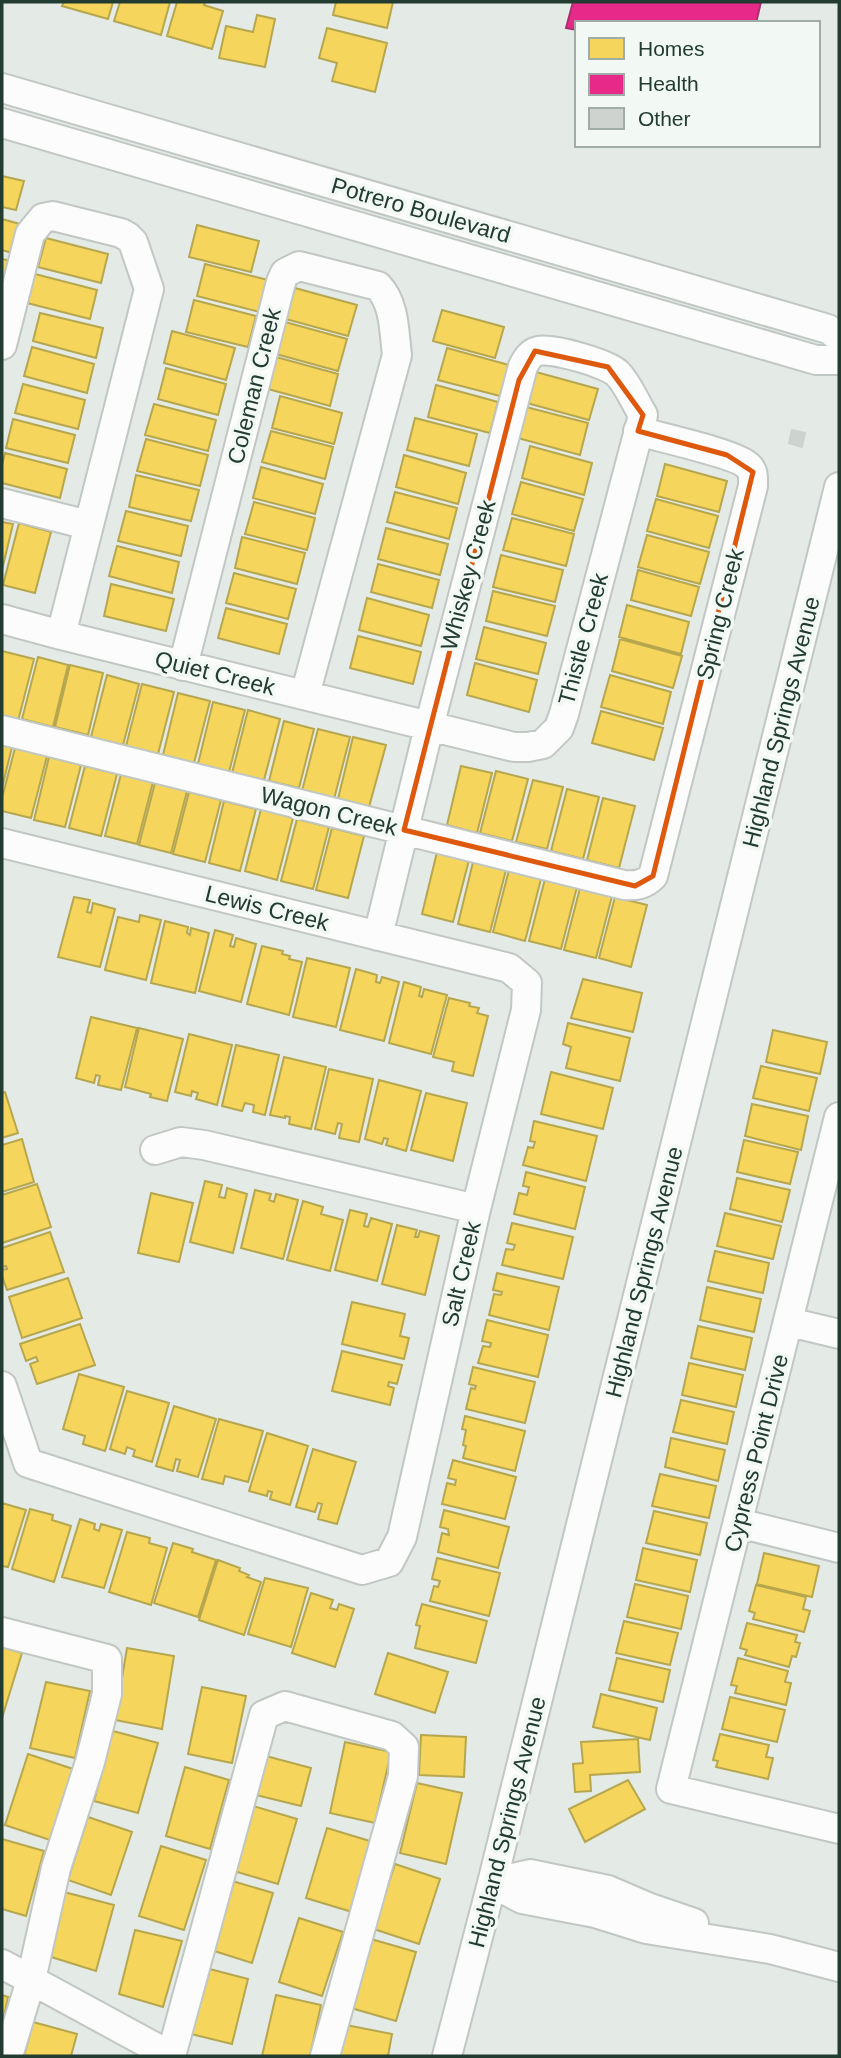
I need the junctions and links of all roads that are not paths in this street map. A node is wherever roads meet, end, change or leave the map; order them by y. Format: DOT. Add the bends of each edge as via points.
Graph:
graph roads {
  1 [pos="2,88"];
  2 [pos="2,124"];
  3 [pos="839,337"];
  4 [pos="2,345"];
  5 [pos="839,360"];
  6 [pos="640,423"];
  7 [pos="839,487"];
  8 [pos="2,503"];
  9 [pos="88,525"];
  10 [pos="2,619"];
  11 [pos="61,635"];
  12 [pos="183,666"];
  13 [pos="305,695"];
  14 [pos="429,727"];
  15 [pos="2,730"];
  16 [pos="404,830"];
  17 [pos="2,843"];
  18 [pos="653,876"];
  19 [pos="378,936"];
  20 [pos="527,984"];
  21 [pos="839,1117"];
  22 [pos="155,1150"];
  23 [pos="476,1209"];
  24 [pos="789,1322"];
  25 [pos="839,1334"];
  26 [pos="2,1386"];
  27 [pos="738,1523"];
  28 [pos="839,1548"];
  29 [pos="2,1632"];
  30 [pos="839,1829"];
  31 [pos="492,1883"];
  32 [pos="633,1918"];
  33 [pos="2,1964"];
  34 [pos="839,1967"];
  35 [pos="32,1980"];
  36 [pos="8,2056"];
  37 [pos="171,2056"];
  38 [pos="325,2056"];
  39 [pos="447,2056"];
  1 -- 3 [label="street, Potrero Boulevard" via="828,329"];
  2 -- 5 [label="street, Potrero Boulevard" via="816,360"];
  4 -- 9 [label="street" via="30,234 43,218 53,216 121,233 133,242 149,289"];
  6 -- 14 [label="street, Thistle Creek" via="559,728 543,744 514,747"];
  6 -- 14 [label="street, Whiskey Creek" via="618,374 608,367 548,351 535,351 528,358"];
  6 -- 18 [label="street, Spring Creek" via="727,455 747,464 752,472"];
  7 -- 31 [label="street, Highland Springs Avenue"];
  8 -- 9 [label="street"];
  9 -- 11 [label="street"];
  10 -- 11 [label="street, Quiet Creek"];
  11 -- 12 [label="street, Quiet Creek"];
  12 -- 13 [label="street, Quiet Creek"];
  12 -- 13 [label="street, Coleman Creek" via="281,282 285,273 299,266 378,286 389,305 397,355"];
  13 -- 14 [label="street, Quiet Creek"];
  14 -- 16 [label="street, Whiskey Creek"];
  15 -- 16 [label="street, Wagon Creek"];
  16 -- 18 [label="street, Wagon Creek" via="624,885 635,886"];
  16 -- 19 [label="street, Whiskey Creek"];
  17 -- 19 [label="street, Lewis Creek"];
  19 -- 20 [label="street, Lewis Creek" via="509,968"];
  20 -- 23 [label="street, Salt Creek" via="526,1010"];
  21 -- 24 [label="street, Cypress Point Drive"];
  22 -- 23 [label="street" via="181,1142 204,1145"];
  23 -- 26 [label="street, Salt Creek" via="402,1537 389,1562 362,1570 28,1463"];
  24 -- 25 [label="street"];
  24 -- 27 [label="street, Cypress Point Drive"];
  27 -- 28 [label="street"];
  27 -- 30 [label="street, Cypress Point Drive" via="671,1789"];
  29 -- 35 [label="street" via="107,1659 107,1693 56,1868"];
  31 -- 32 [label="street" via="522,1899"];
  31 -- 32 [label="street" via="530,1874 608,1890"];
  31 -- 39 [label="street, Highland Springs Avenue"];
  32 -- 34 [label="street"];
  33 -- 35 [label="street"];
  35 -- 36 [label="street"];
  35 -- 37 [label="street"];
  37 -- 38 [label="street" via="264,1715 285,1706 392,1736 404,1747 403,1776"];
}
